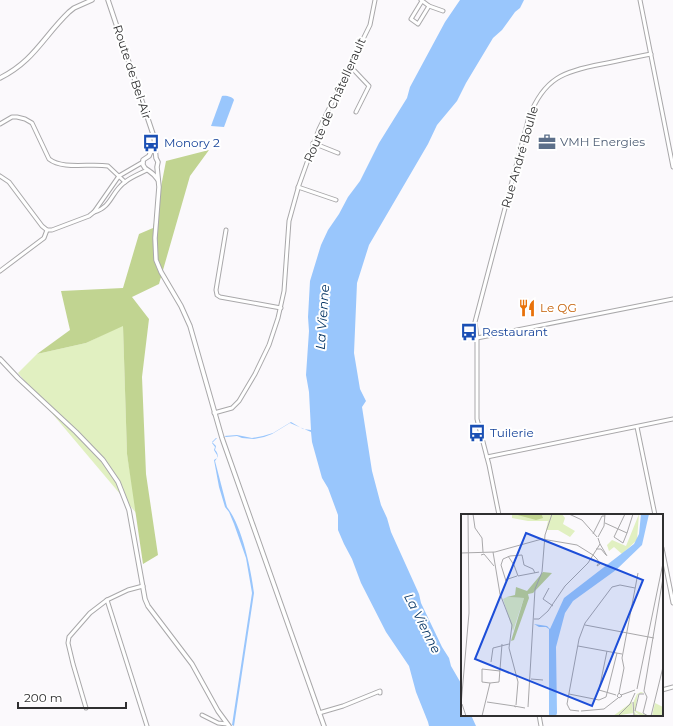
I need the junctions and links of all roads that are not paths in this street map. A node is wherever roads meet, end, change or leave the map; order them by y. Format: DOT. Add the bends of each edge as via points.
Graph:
graph roads {
  1 [pos="92,0"];
  2 [pos="108,0"];
  3 [pos="376,0"];
  4 [pos="421,0"];
  5 [pos="640,0"];
  6 [pos="429,6"];
  7 [pos="443,11"];
  8 [pos="650,54"];
  9 [pos="350,66"];
  10 [pos="0,78"];
  11 [pos="356,112"];
  12 [pos="0,124"];
  13 [pos="313,143"];
  14 [pos="154,144"];
  15 [pos="338,153"];
  16 [pos="149,156"];
  17 [pos="156,158"];
  18 [pos="143,162"];
  19 [pos="157,167"];
  20 [pos="673,167"];
  21 [pos="148,170"];
  22 [pos="0,176"];
  23 [pos="120,176"];
  24 [pos="125,182"];
  25 [pos="159,183"];
  26 [pos="298,187"];
  27 [pos="336,200"];
  28 [pos="94,212"];
  29 [pos="47,230"];
  30 [pos="226,230"];
  31 [pos="0,271"];
  32 [pos="673,299"];
  33 [pos="281,308"];
  34 [pos="477,338"];
  35 [pos="0,359"];
  36 [pos="214,413"];
  37 [pos="673,419"];
  38 [pos="637,427"];
  39 [pos="486,457"];
  40 [pos="499,514"];
  41 [pos="655,514"];
  42 [pos="663,553"];
  43 [pos="143,586"];
  44 [pos="107,600"];
  45 [pos="673,603"];
  46 [pos="673,688"];
  47 [pos="663,690"];
  48 [pos="380,693"];
  49 [pos="86,708"];
  50 [pos="320,713"];
  51 [pos="202,715"];
  52 [pos="539,716"];
  53 [pos="228,725"];
  54 [pos="147,726"];
  55 [pos="324,726"];
  56 [pos="541,726"];
  1 -- 10 [label="street" via="69,12 27,60"];
  2 -- 14 [label="street, Route de Bel-Air" via="153,134"];
  3 -- 9 [label="street, Route de Châtellerault" via="370,25"];
  4 -- 6 [label="street"];
  4 -- 6 [label="street" via="411,19 418,24"];
  5 -- 8 [label="street"];
  6 -- 7 [label="street"];
  8 -- 20 [label="street"];
  8 -- 34 [label="street, Rue André Boulle" via="578,68 561,76 538,98 528,121 475,322"];
  9 -- 11 [label="street" via="369,86"];
  9 -- 13 [label="street, Route de Châtellerault"];
  12 -- 23 [label="street" via="12,117 25,119 32,123 49,159 54,163 108,166"];
  13 -- 15 [label="street"];
  13 -- 26 [label="street, Route de Châtellerault"];
  14 -- 16 [label="street"];
  14 -- 17 [label="street, Route de Bel-Air"];
  16 -- 17 [label="street"];
  16 -- 18 [label="street"];
  17 -- 19 [label="street"];
  18 -- 21 [label="street"];
  18 -- 23 [label="street"];
  19 -- 21 [label="street"];
  19 -- 25 [label="street"];
  21 -- 24 [label="street"];
  21 -- 25 [label="street" via="156,176"];
  22 -- 29 [label="street" via="9,182"];
  23 -- 24 [label="street"];
  23 -- 28 [label="street"];
  24 -- 28 [label="street" via="108,204"];
  25 -- 36 [label="street" via="156,260 190,326"];
  26 -- 27 [label="street"];
  26 -- 33 [label="street, Route de Châtellerault" via="289,221"];
  28 -- 29 [label="street" via="61,227"];
  29 -- 31 [label="street" via="44,238"];
  30 -- 33 [label="street" via="216,295"];
  32 -- 34 [label="street"];
  33 -- 36 [label="street, Route de Châtellerault" via="269,345 247,387 232,408"];
  34 -- 39 [label="street, Rue André Boulle" via="477,419"];
  35 -- 43 [label="street" via="103,460 122,490 129,510"];
  36 -- 50 [label="street"];
  37 -- 38 [label="street"];
  38 -- 39 [label="street"];
  38 -- 41 [label="street"];
  39 -- 40 [label="street, Rue André Boulle"];
  42 -- 45 [label="street"];
  43 -- 44 [label="street"];
  43 -- 53 [label="street" via="148,606 192,664"];
  44 -- 49 [label="street" via="90,613 71,634 68,643"];
  44 -- 54 [label="street"];
  46 -- 47 [label="street"];
  48 -- 50 [label="street"];
  50 -- 55 [label="street"];
  51 -- 53 [label="street"];
  52 -- 56 [label="street"];
}
